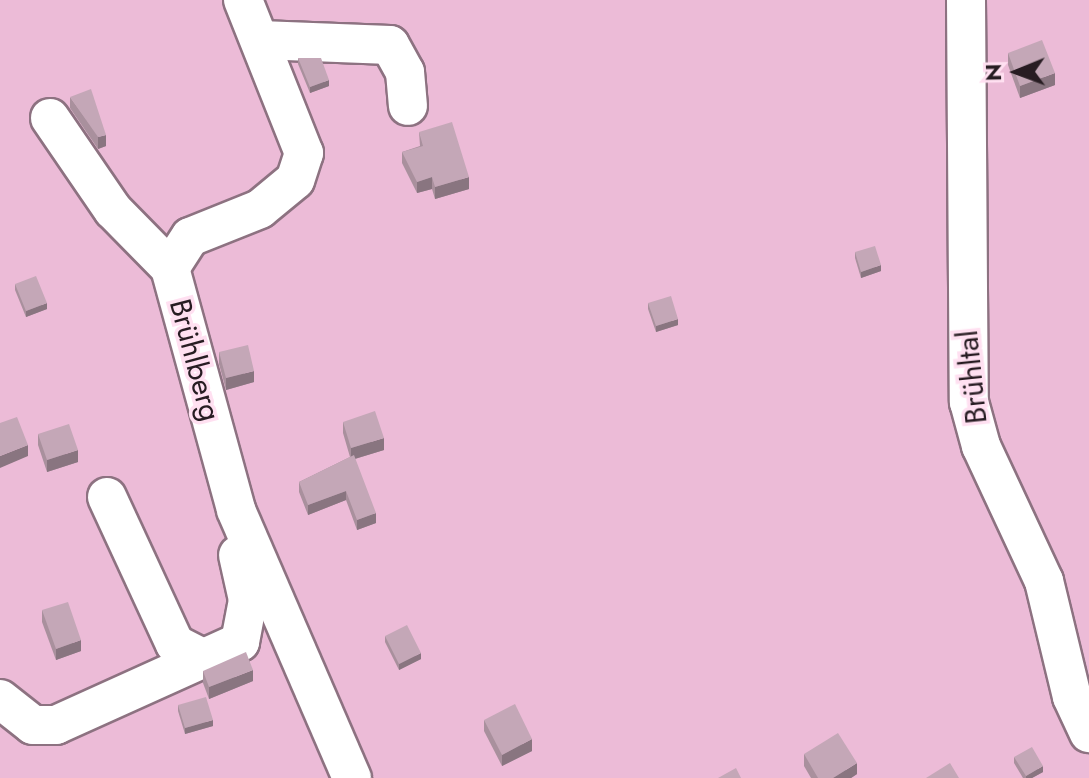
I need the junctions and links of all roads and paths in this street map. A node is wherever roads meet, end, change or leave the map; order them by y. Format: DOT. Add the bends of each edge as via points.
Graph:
graph roads {
  1 [pos="243,0"];
  2 [pos="966,0"];
  3 [pos="260,40"];
  4 [pos="408,106"];
  5 [pos="50,118"];
  6 [pos="170,268"];
  7 [pos="107,497"];
  8 [pos="236,510"];
  9 [pos="205,659"];
  10 [pos="0,699"];
  11 [pos="1089,733"];
  12 [pos="352,778"];
  1 -- 3 [label="lane, Brühlberg"];
  2 -- 11 [label="lane, Brühltal" via="969,402 981,446 1044,581 1072,697"];
  3 -- 4 [label="lane" via="390,45 405,72"];
  3 -- 6 [label="lane, Brühlberg" via="304,153 295,180 260,209 190,237"];
  5 -- 6 [label="lane" via="113,210"];
  6 -- 8 [label="lane, Brühlberg"];
  7 -- 9 [label="lane" via="175,644"];
  8 -- 9 [label="lane" via="249,618 240,642"];
  8 -- 12 [label="lane, Brühlberg"];
  9 -- 10 [label="lane" via="56,725 33,725"];
}
